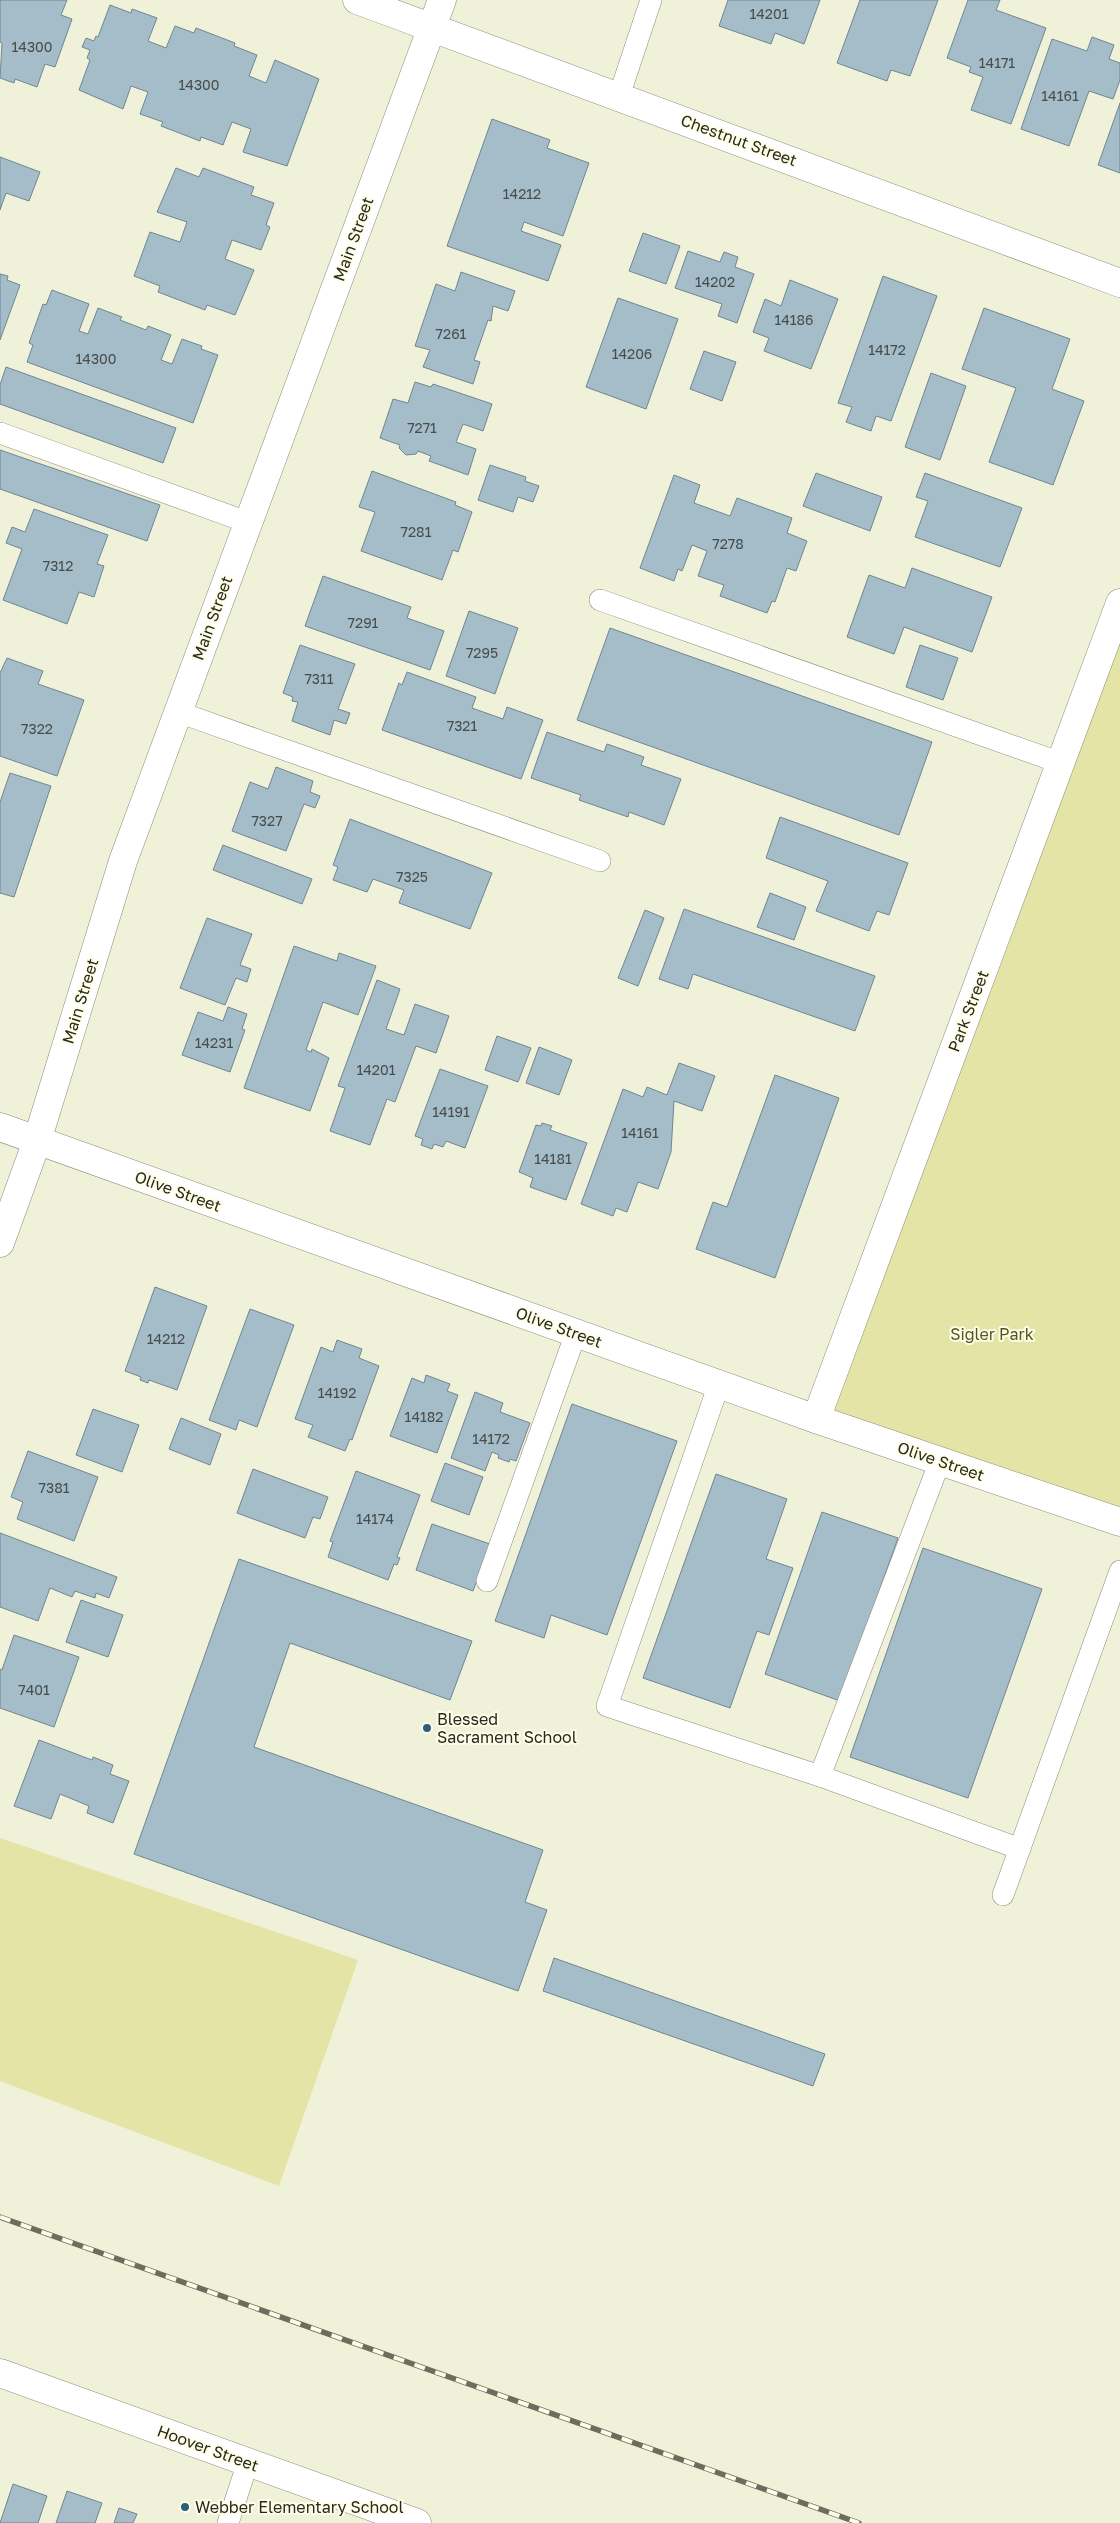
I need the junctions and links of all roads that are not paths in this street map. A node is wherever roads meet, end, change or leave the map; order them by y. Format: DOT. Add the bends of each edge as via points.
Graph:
graph roads {
  1 [pos="357,0"];
  2 [pos="442,0"];
  3 [pos="651,0"];
  4 [pos="432,26"];
  5 [pos="619,96"];
  6 [pos="1120,283"];
  7 [pos="0,433"];
  8 [pos="247,522"];
  9 [pos="600,600"];
  10 [pos="1120,603"];
  11 [pos="178,712"];
  12 [pos="1061,763"];
  13 [pos="600,862"];
  14 [pos="0,1127"];
  15 [pos="37,1141"];
  16 [pos="0,1243"];
  17 [pos="576,1333"];
  18 [pos="719,1384"];
  19 [pos="816,1419"];
  20 [pos="940,1461"];
  21 [pos="1120,1522"];
  22 [pos="1120,1571"];
  23 [pos="486,1581"];
  24 [pos="820,1776"];
  25 [pos="1020,1849"];
  26 [pos="1003,1895"];
  27 [pos="0,2373"];
  28 [pos="248,2462"];
  29 [pos="228,2523"];
  30 [pos="417,2523"];
  1 -- 4 [label="street, Chestnut Street"];
  2 -- 4 [label="street, Main Street"];
  3 -- 5 [label="lane"];
  4 -- 5 [label="street, Chestnut Street"];
  4 -- 8 [label="street, Main Street"];
  5 -- 6 [label="street, Chestnut Street"];
  7 -- 8 [label="lane"];
  8 -- 11 [label="street, Main Street"];
  9 -- 12 [label="lane"];
  10 -- 12 [label="street, Park Street"];
  11 -- 13 [label="lane"];
  11 -- 15 [label="street, Main Street" via="123,861"];
  12 -- 19 [label="street, Park Street"];
  14 -- 15 [label="street, Olive Street"];
  15 -- 16 [label="street, Main Street"];
  15 -- 17 [label="street, Olive Street"];
  17 -- 18 [label="street, Olive Street"];
  17 -- 23 [label="lane"];
  18 -- 19 [label="street, Olive Street"];
  18 -- 24 [label="lane" via="607,1706"];
  19 -- 20 [label="street, Olive Street"];
  20 -- 21 [label="street, Olive Street"];
  20 -- 24 [label="lane"];
  22 -- 25 [label="lane"];
  24 -- 25 [label="lane"];
  25 -- 26 [label="lane"];
  27 -- 28 [label="street, Hoover Street"];
  28 -- 29 [label="lane"];
  28 -- 30 [label="street, Hoover Street"];
}
